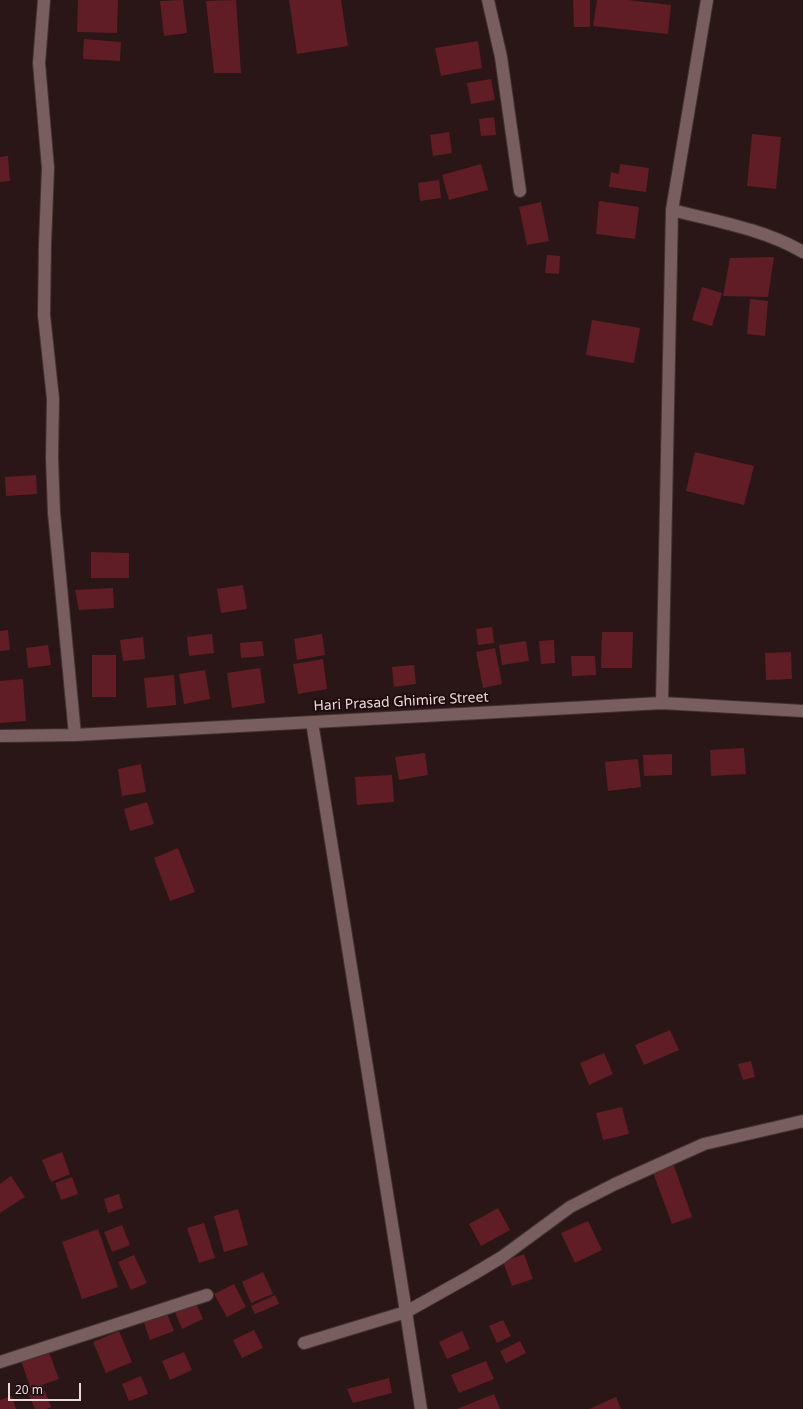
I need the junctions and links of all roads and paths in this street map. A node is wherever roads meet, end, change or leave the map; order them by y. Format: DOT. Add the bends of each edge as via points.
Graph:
graph roads {
  1 [pos="44,0"];
  2 [pos="488,0"];
  3 [pos="707,0"];
  4 [pos="520,191"];
  5 [pos="672,210"];
  6 [pos="803,252"];
  7 [pos="662,704"];
  8 [pos="803,711"];
  9 [pos="312,722"];
  10 [pos="75,735"];
  11 [pos="0,736"];
  12 [pos="803,1121"];
  13 [pos="207,1295"];
  14 [pos="406,1312"];
  15 [pos="304,1343"];
  16 [pos="0,1362"];
  17 [pos="421,1409"];
  1 -- 10 [label="street" via="39,63 48,168 44,315 53,399 54,513"];
  2 -- 4 [label="street" via="501,57"];
  3 -- 5 [label="street"];
  5 -- 6 [label="street" via="746,229 791,245"];
  5 -- 7 [label="street"];
  7 -- 8 [label="street, Hari Prasad Ghimire Street"];
  7 -- 9 [label="street, Hari Prasad Ghimire Street"];
  9 -- 10 [label="street, Hari Prasad Ghimire Street"];
  9 -- 14 [label="street"];
  10 -- 11 [label="street, Hari Prasad Ghimire Street"];
  12 -- 14 [label="street" via="704,1144 614,1184 570,1207 496,1261"];
  13 -- 16 [label="street"];
  14 -- 15 [label="street"];
  14 -- 17 [label="street"];
}
